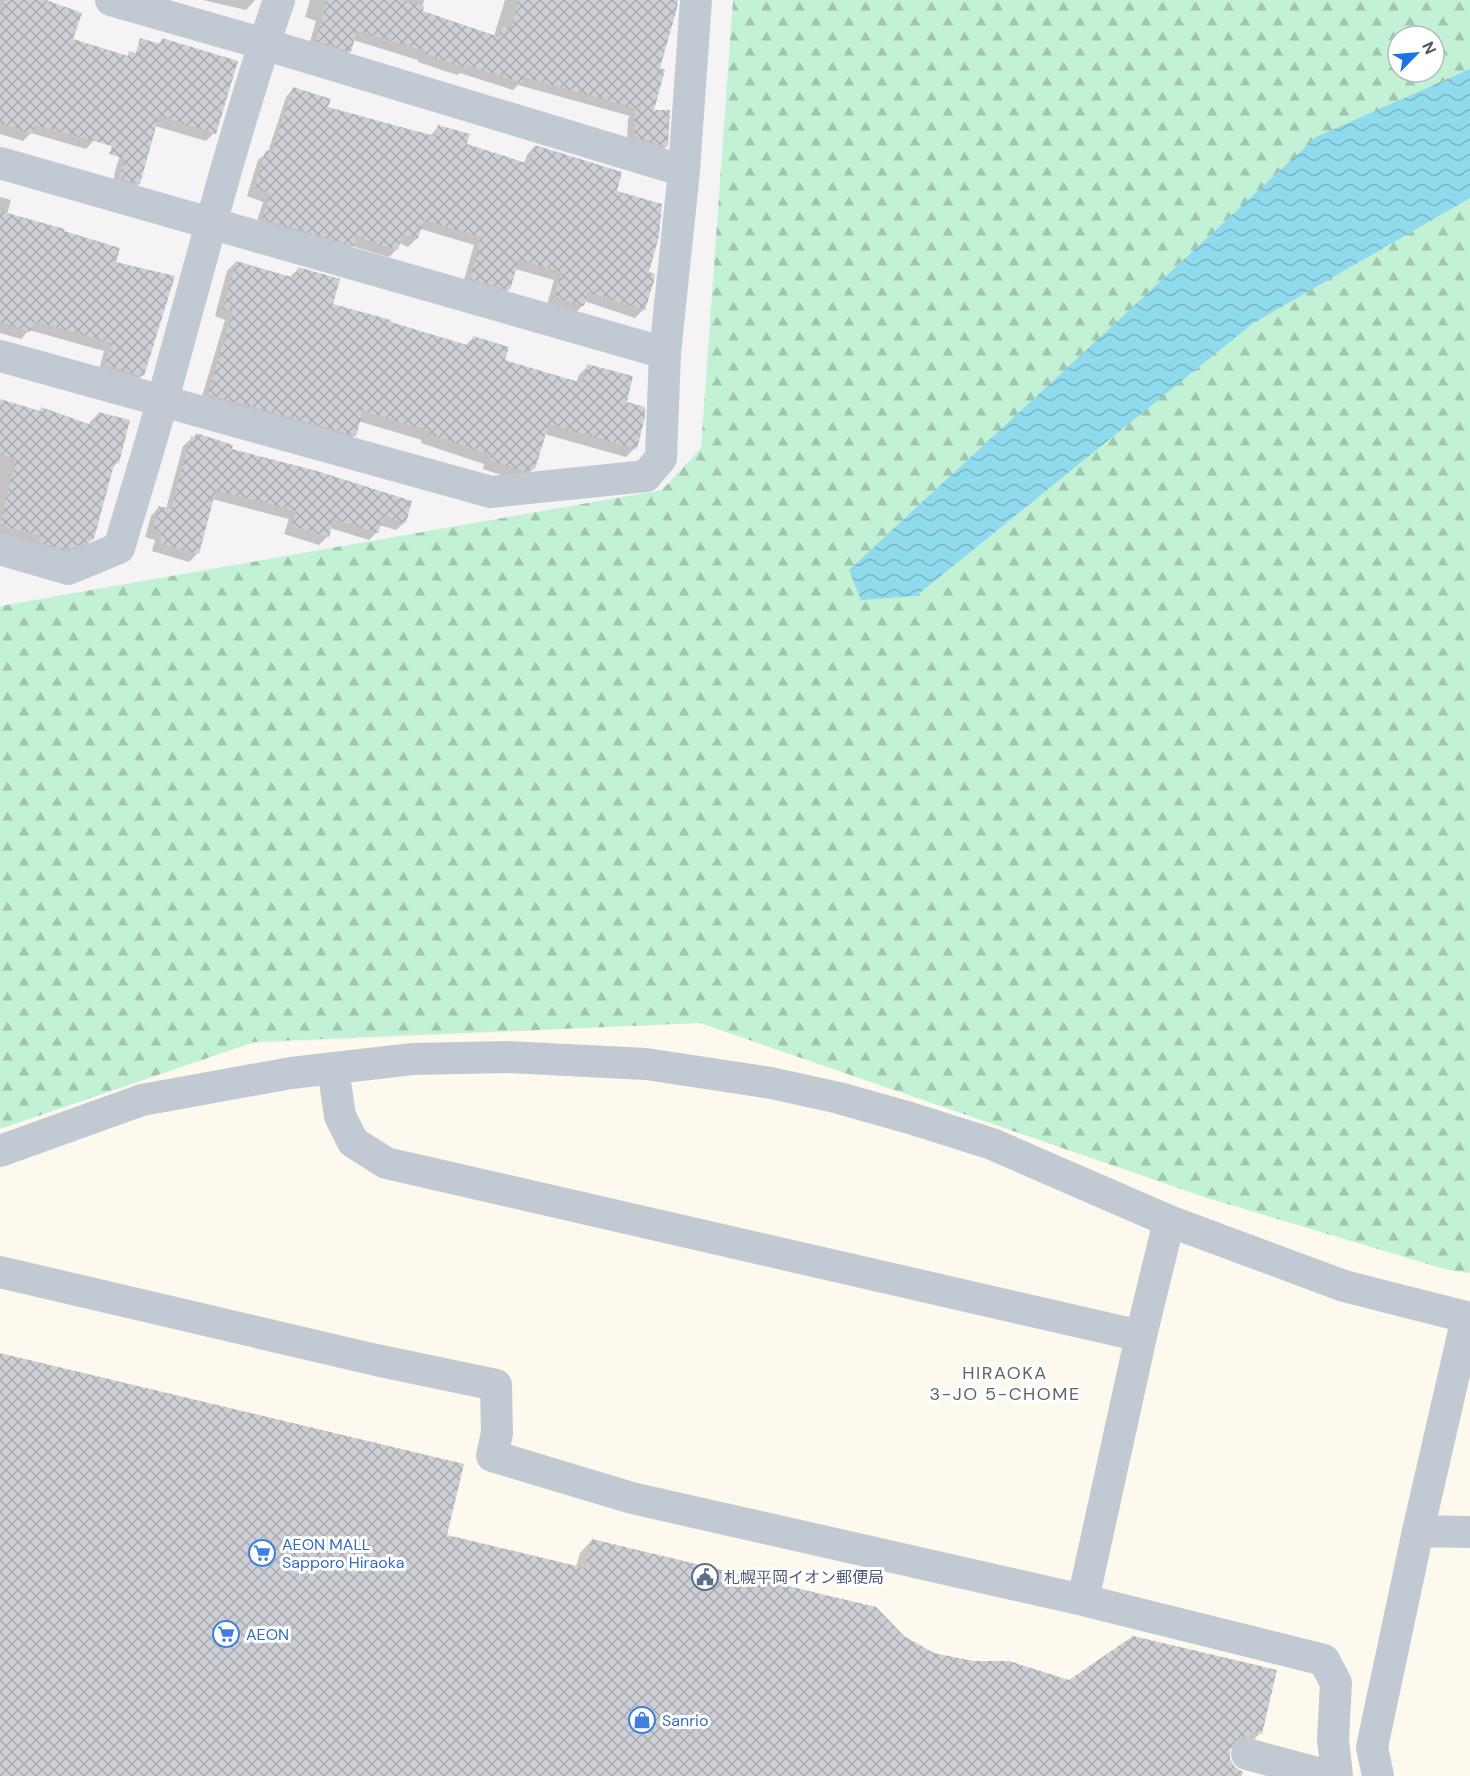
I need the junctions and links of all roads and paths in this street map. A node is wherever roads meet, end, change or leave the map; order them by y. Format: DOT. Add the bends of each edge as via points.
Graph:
graph roads {
  1 [pos="111,0"];
  2 [pos="279,0"];
  3 [pos="696,0"];
  4 [pos="264,44"];
  5 [pos="0,163"];
  6 [pos="684,171"];
  7 [pos="211,224"];
  8 [pos="664,353"];
  9 [pos="0,356"];
  10 [pos="162,401"];
  11 [pos="0,549"];
  12 [pos="333,1068"];
  13 [pos="0,1151"];
  14 [pos="1169,1221"];
  15 [pos="0,1272"];
  16 [pos="1468,1318"];
  17 [pos="1141,1336"];
  18 [pos="1418,1531"];
  19 [pos="1470,1532"];
  20 [pos="1083,1600"];
  21 [pos="1247,1754"];
  22 [pos="1328,1776"];
  23 [pos="1337,1776"];
  24 [pos="1378,1776"];
  1 -- 4 [label="street"];
  2 -- 4 [label="street"];
  3 -- 6 [label="street"];
  4 -- 6 [label="street"];
  4 -- 7 [label="street"];
  5 -- 7 [label="street"];
  6 -- 8 [label="street"];
  7 -- 8 [label="street"];
  7 -- 10 [label="street"];
  8 -- 10 [label="street" via="661,458 646,476 491,492"];
  9 -- 10 [label="street"];
  10 -- 11 [label="street" via="119,548 69,569"];
  12 -- 13 [label="street" via="142,1100"];
  12 -- 14 [label="street" via="413,1059 507,1057 646,1064 727,1075 839,1098 992,1144"];
  12 -- 17 [label="street" via="340,1116 353,1143 386,1163"];
  14 -- 16 [label="street" via="1344,1286"];
  14 -- 17 [label="street"];
  15 -- 20 [label="street" via="496,1385 498,1433 492,1456 632,1498"];
  16 -- 18 [label="street"];
  17 -- 20 [label="street"];
  18 -- 19 [label="street"];
  18 -- 24 [label="street" via="1372,1747"];
  20 -- 23 [label="street" via="1324,1660 1336,1683 1333,1739"];
  21 -- 22 [label="street"];
}
